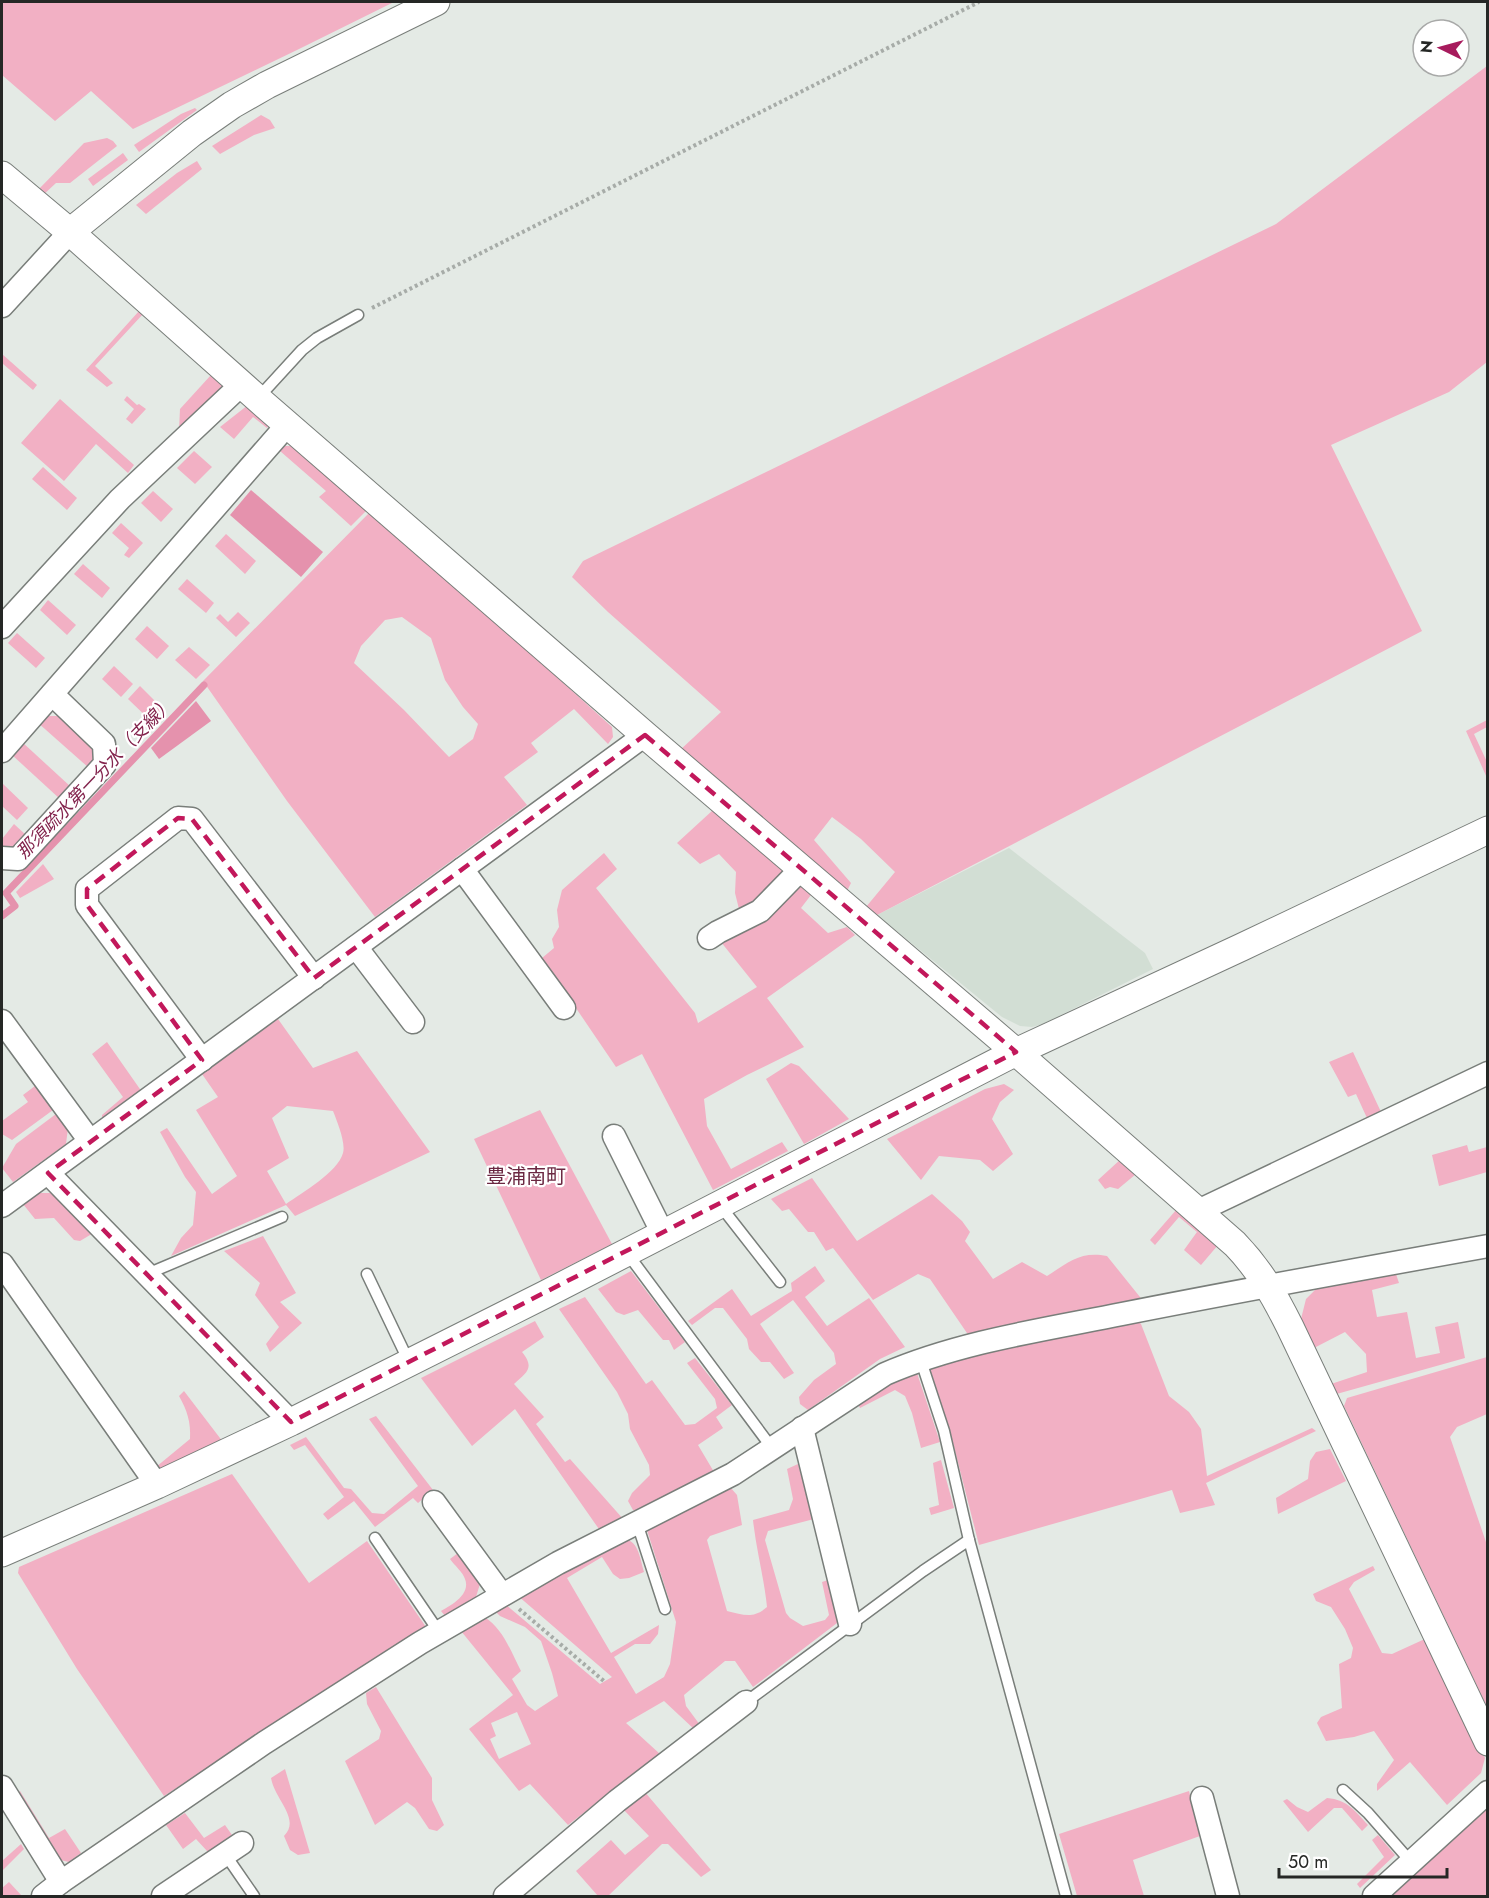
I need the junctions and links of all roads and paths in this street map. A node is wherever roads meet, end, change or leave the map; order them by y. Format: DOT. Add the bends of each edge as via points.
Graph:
graph roads {
  1 [pos="436,2"];
  2 [pos="979,2"];
  3 [pos="4,183"];
  4 [pos="70,232"];
  5 [pos="2,306"];
  6 [pos="358,315"];
  7 [pos="250,391"];
  8 [pos="288,424"];
  9 [pos="2,627"];
  10 [pos="52,694"];
  11 [pos="645,735"];
  12 [pos="2,751"];
  13 [pos="1488,830"];
  14 [pos="2,858"];
  15 [pos="462,869"];
  16 [pos="801,869"];
  17 [pos="709,938"];
  18 [pos="356,947"];
  19 [pos="314,978"];
  20 [pos="564,1008"];
  21 [pos="2,1021"];
  22 [pos="413,1022"];
  23 [pos="1016,1052"];
  24 [pos="202,1060"];
  25 [pos="1488,1073"];
  26 [pos="614,1136"];
  27 [pos="90,1141"];
  28 [pos="48,1173"];
  29 [pos="719,1204"];
  30 [pos="2,1206"];
  31 [pos="1196,1212"];
  32 [pos="282,1217"];
  33 [pos="663,1234"];
  34 [pos="1488,1246"];
  35 [pos="627,1253"];
  36 [pos="2,1264"];
  37 [pos="147,1274"];
  38 [pos="367,1274"];
  39 [pos="780,1282"];
  40 [pos="1269,1285"];
  41 [pos="921,1361"];
  42 [pos="410,1363"];
  43 [pos="291,1422"];
  44 [pos="802,1428"];
  45 [pos="772,1448"];
  46 [pos="157,1485"];
  47 [pos="434,1502"];
  48 [pos="637,1523"];
  49 [pos="375,1538"];
  50 [pos="969,1540"];
  51 [pos="2,1553"];
  52 [pos="502,1595"];
  53 [pos="665,1609"];
  54 [pos="850,1624"];
  55 [pos="439,1632"];
  56 [pos="605,1682"];
  57 [pos="746,1702"];
  58 [pos="1488,1742"];
  59 [pos="2,1787"];
  60 [pos="1343,1790"];
  61 [pos="1488,1792"];
  62 [pos="1202,1798"];
  63 [pos="234,1849"];
  64 [pos="1411,1862"];
  65 [pos="61,1882"];
  66 [pos="43,1896"];
  67 [pos="163,1896"];
  68 [pos="254,1896"];
  69 [pos="505,1896"];
  70 [pos="1066,1896"];
  71 [pos="1228,1896"];
  72 [pos="1374,1896"];
  1 -- 4 [label="street" via="232,105"];
  2 -- 6 [label="path"];
  3 -- 4 [label="street"];
  4 -- 5 [label="street"];
  4 -- 7 [label="street"];
  6 -- 7 [label="lane" via="317,338"];
  7 -- 8 [label="street"];
  7 -- 9 [label="street" via="120,499"];
  8 -- 10 [label="street"];
  8 -- 11 [label="street"];
  10 -- 12 [label="street"];
  10 -- 14 [label="street" via="104,744 105,764 18,859"];
  11 -- 15 [label="street"];
  11 -- 16 [label="street"];
  13 -- 23 [label="street"];
  15 -- 18 [label="street"];
  15 -- 20 [label="street"];
  16 -- 17 [label="street" via="760,911"];
  16 -- 23 [label="street"];
  18 -- 19 [label="street"];
  18 -- 22 [label="street"];
  19 -- 24 [label="street"];
  19 -- 24 [label="street" via="192,819 178,818 87,889 87,905"];
  21 -- 27 [label="street"];
  23 -- 29 [label="street"];
  23 -- 31 [label="street"];
  24 -- 27 [label="street"];
  25 -- 31 [label="street"];
  26 -- 33 [label="street"];
  27 -- 28 [label="street"];
  28 -- 30 [label="street"];
  28 -- 37 [label="street"];
  29 -- 33 [label="street"];
  29 -- 39 [label="lane"];
  31 -- 40 [label="street" via="1246,1256"];
  32 -- 37 [label="lane"];
  33 -- 35 [label="street"];
  34 -- 40 [label="street"];
  35 -- 42 [label="street"];
  35 -- 45 [label="lane"];
  36 -- 46 [label="street"];
  37 -- 43 [label="street"];
  38 -- 42 [label="lane"];
  40 -- 41 [label="street" via="973,1345"];
  40 -- 58 [label="street"];
  41 -- 44 [label="street" via="885,1374"];
  41 -- 50 [label="lane" via="944,1431"];
  42 -- 43 [label="street"];
  43 -- 46 [label="street"];
  44 -- 45 [label="street"];
  44 -- 54 [label="street"];
  45 -- 48 [label="street" via="732,1474"];
  46 -- 51 [label="street"];
  47 -- 52 [label="street"];
  48 -- 52 [label="street"];
  48 -- 53 [label="lane"];
  49 -- 55 [label="lane"];
  50 -- 54 [label="lane"];
  50 -- 70 [label="lane"];
  52 -- 55 [label="street"];
  52 -- 56 [label="path"];
  54 -- 57 [label="lane"];
  55 -- 65 [label="street" via="264,1743"];
  57 -- 69 [label="street" via="617,1801"];
  59 -- 65 [label="street"];
  60 -- 64 [label="lane" via="1368,1812"];
  61 -- 64 [label="street"];
  62 -- 71 [label="street"];
  63 -- 67 [label="street"];
  63 -- 68 [label="lane"];
  64 -- 72 [label="street"];
  65 -- 66 [label="street"];
}
